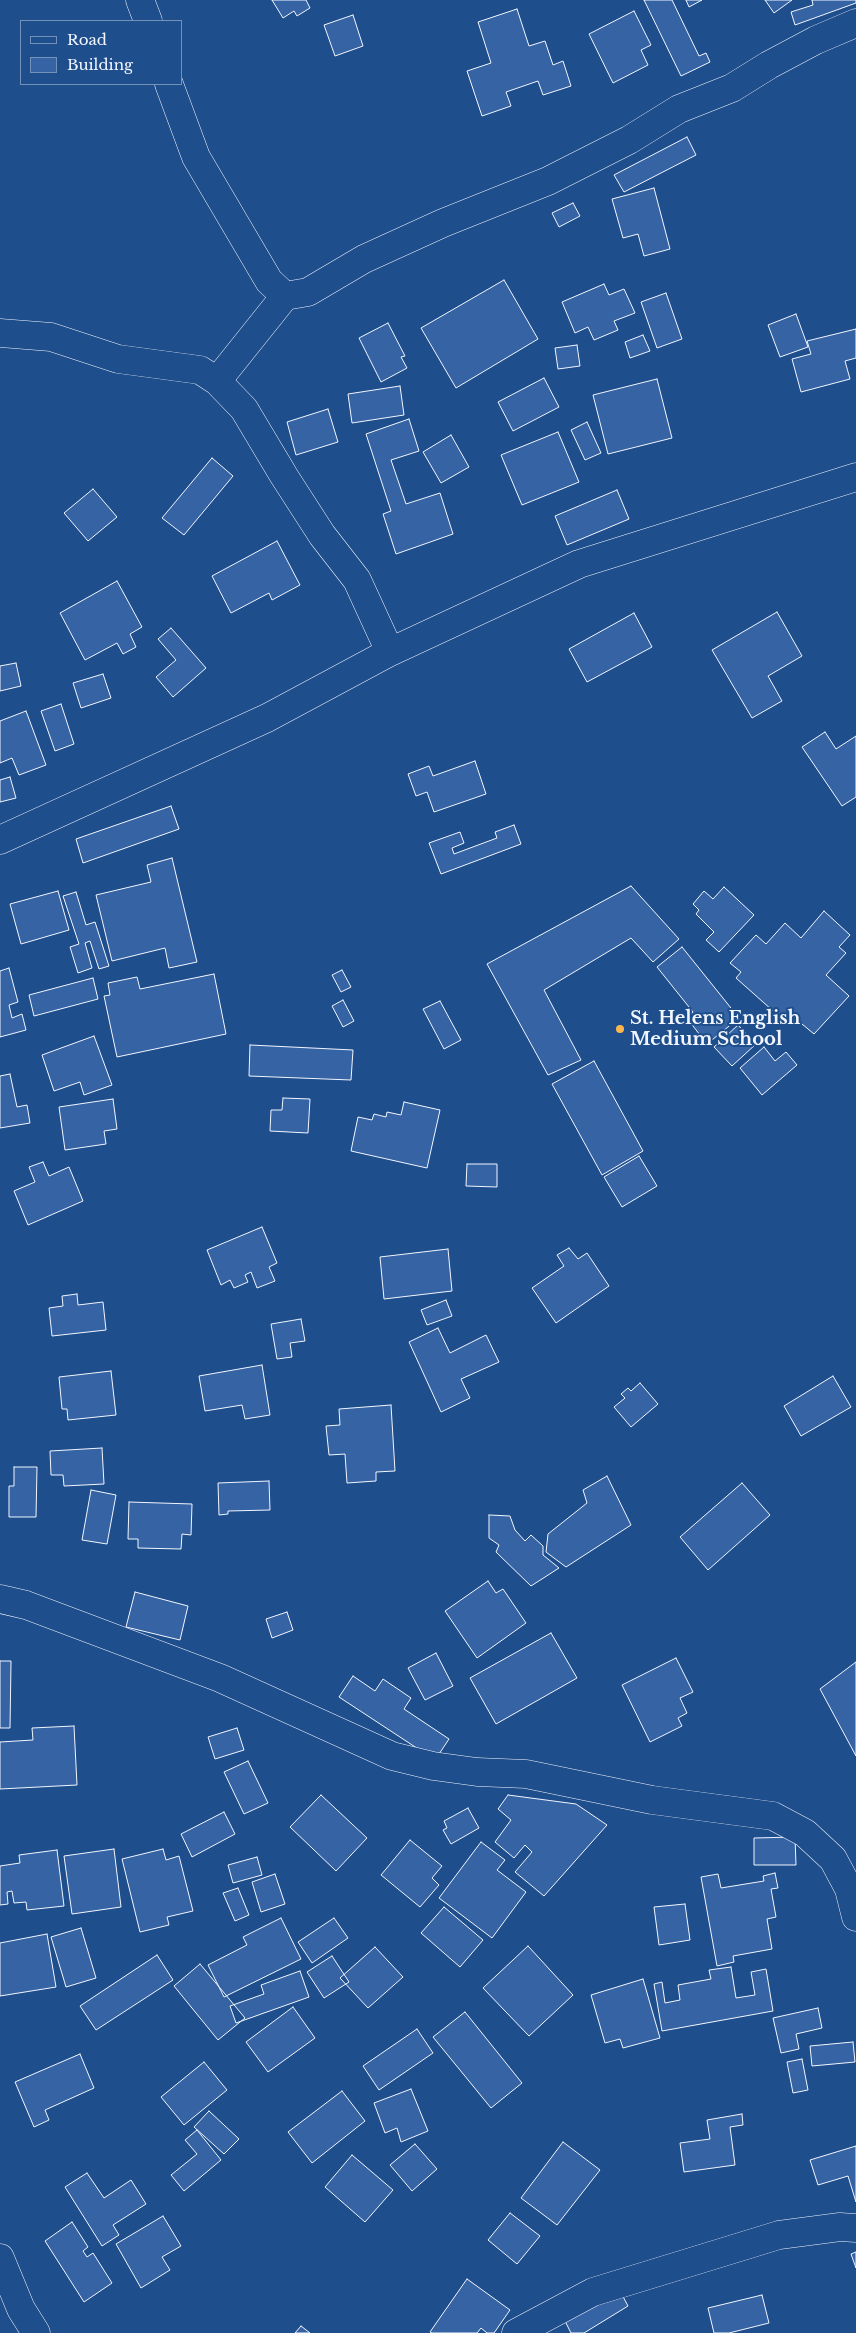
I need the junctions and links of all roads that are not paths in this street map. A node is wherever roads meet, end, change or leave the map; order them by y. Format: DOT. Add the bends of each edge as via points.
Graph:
graph roads {
  1 [pos="140,0"];
  2 [pos="148,20"];
  3 [pos="856,22"];
  4 [pos="170,85"];
  5 [pos="285,296"];
  6 [pos="0,333"];
  7 [pos="217,381"];
  8 [pos="856,478"];
  9 [pos="390,652"];
  10 [pos="0,840"];
  11 [pos="0,1599"];
  12 [pos="856,1917"];
  13 [pos="856,2228"];
  14 [pos="0,2258"];
  15 [pos="36,2333"];
  16 [pos="516,2333"];
  1 -- 2 [label="street"];
  3 -- 5 [label="street" via="800,48 732,88 679,109 629,140 548,181 364,259 308,292"];
  4 -- 5 [label="street" via="196,157 269,281"];
  5 -- 7 [label="street"];
  6 -- 7 [label="street" via="51,337 118,359 200,370"];
  7 -- 9 [label="street" via="244,408 322,534 357,580"];
  8 -- 9 [label="street" via="579,564"];
  9 -- 10 [label="street" via="266,718"];
  11 -- 12 [label="street" via="26,1605 220,1678 392,1756 433,1766 526,1774 652,1800 773,1816 805,1833 833,1859 849,1889"];
  13 -- 16 [label="street" via="779,2235 612,2286 593,2292"];
  14 -- 15 [label="street" via="21,2309"];
}
